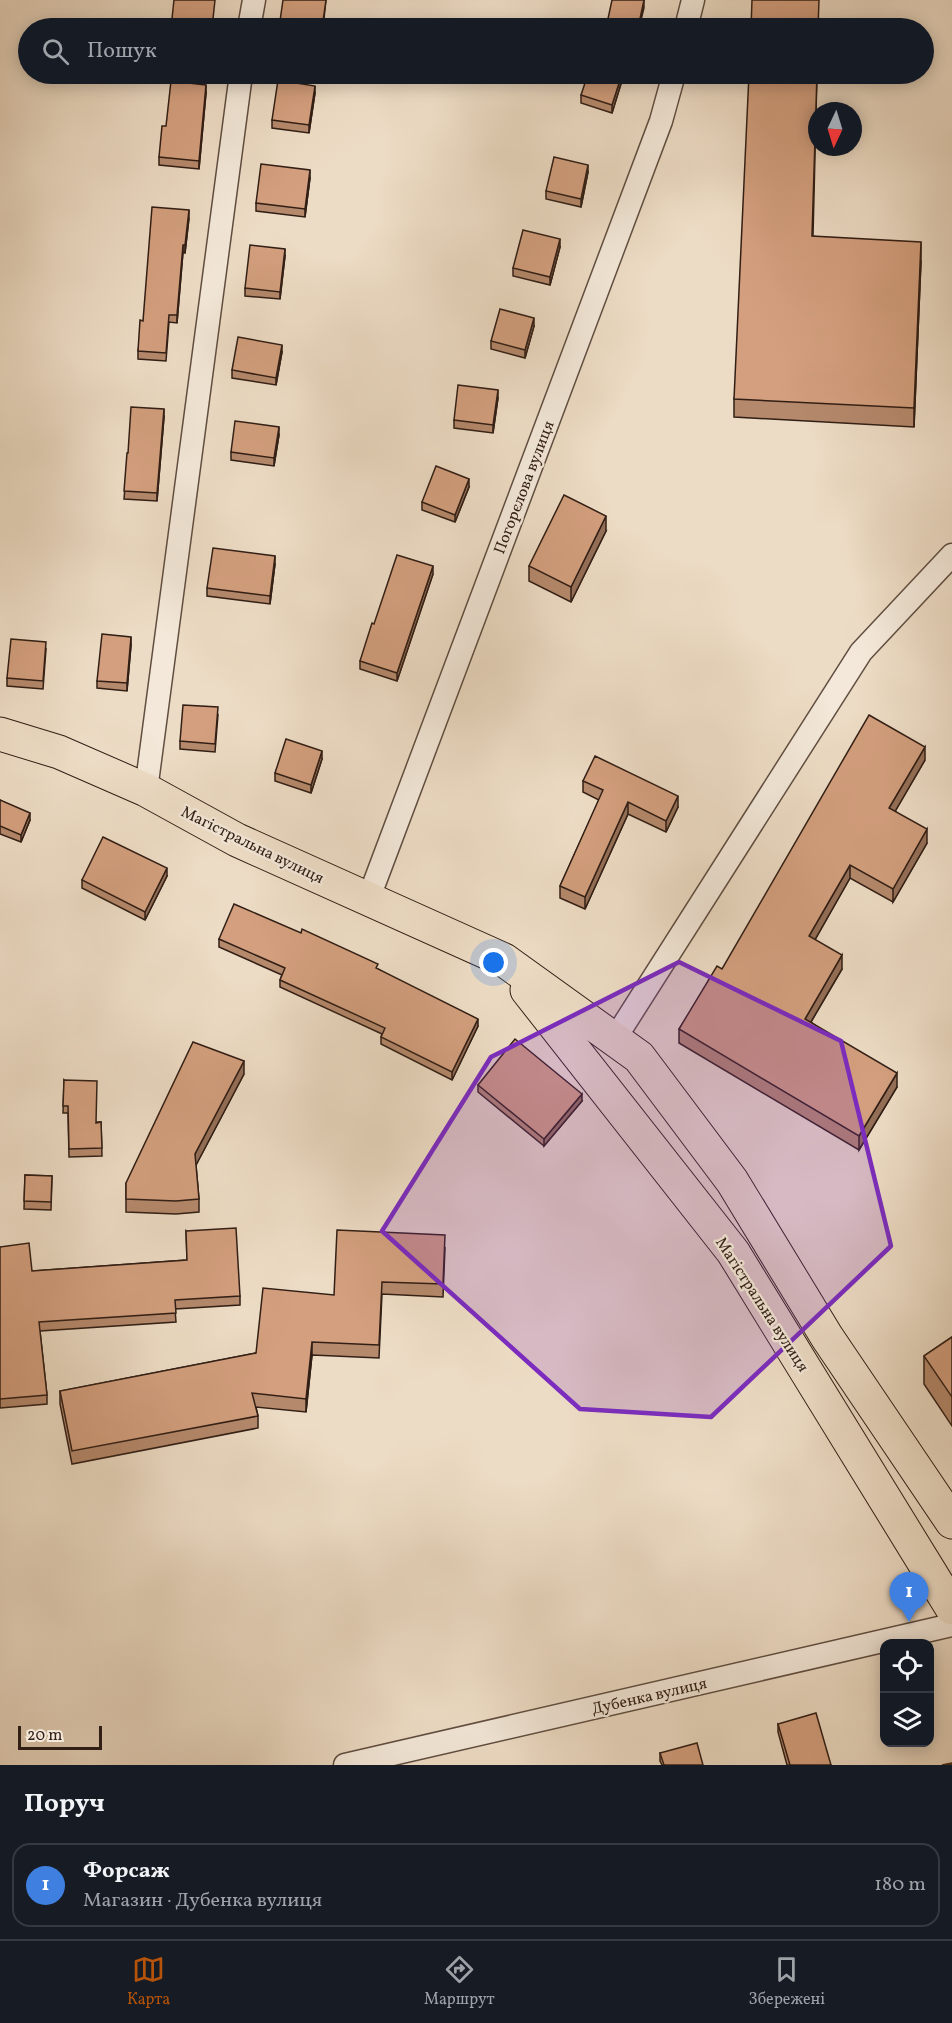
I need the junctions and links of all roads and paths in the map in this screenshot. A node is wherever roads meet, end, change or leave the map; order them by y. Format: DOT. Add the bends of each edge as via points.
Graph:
graph roads {
  1 [pos="254,0"];
  2 [pos="693,0"];
  3 [pos="251,18"];
  4 [pos="689,18"];
  5 [pos="240,84"];
  6 [pos="671,84"];
  7 [pos="952,555"];
  8 [pos="0,734"];
  9 [pos="146,790"];
  10 [pos="368,900"];
  11 [pos="504,960"];
  12 [pos="614,1040"];
  13 [pos="952,1522"];
  14 [pos="952,1608"];
  15 [pos="952,1625"];
  16 [pos="345,1765"];
  1 -- 3 [label="street"];
  2 -- 4 [label="street"];
  5 -- 9 [label="street"];
  6 -- 10 [label="street, Погорєлова вулиця" via="661,121"];
  7 -- 12 [label="street" via="861,652"];
  8 -- 9 [label="main road, Магістральна вулиця" via="59,752"];
  9 -- 10 [label="main road, Магістральна вулиця" via="237,840"];
  10 -- 11 [label="main road, Магістральна вулиця"];
  11 -- 12 [label="main road, Магістральна вулиця"];
  11 -- 14 [label="main road, Магістральна вулиця" via="733,1252"];
  12 -- 13 [label="main road, Магістральна вулиця" via="639,1057 732,1181 827,1337"];
  15 -- 16 [label="street, Дубенка вулиця"];
}
